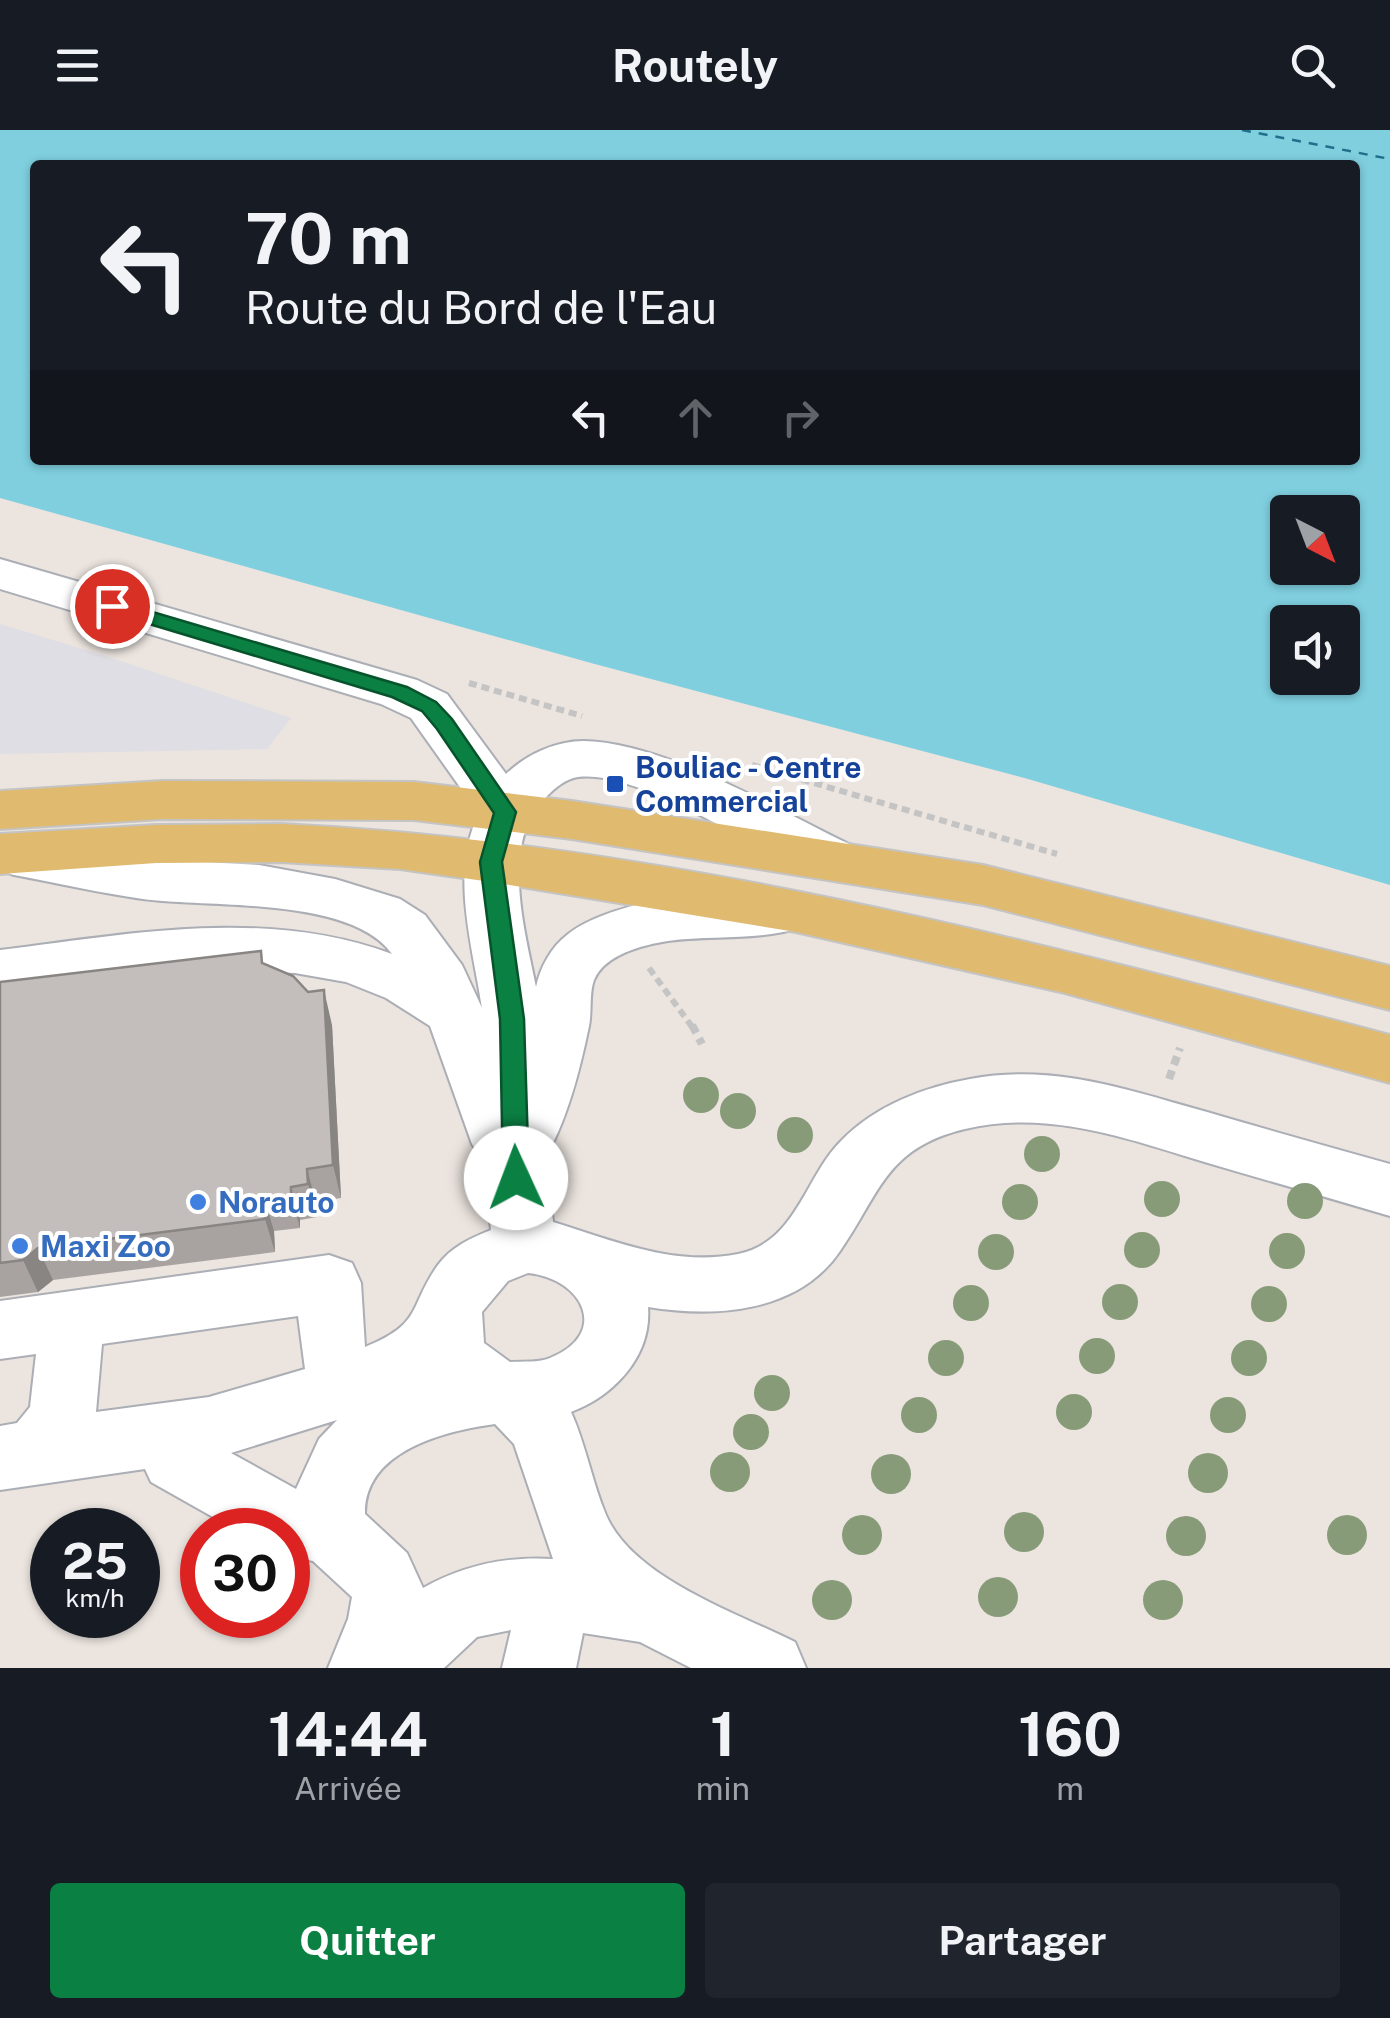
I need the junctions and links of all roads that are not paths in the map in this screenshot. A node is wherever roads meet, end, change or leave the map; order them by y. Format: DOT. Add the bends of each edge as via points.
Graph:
graph roads {
  1 [pos="0,574"];
  2 [pos="498,837"];
  3 [pos="2,839"];
  4 [pos="796,912"];
  5 [pos="0,972"];
  6 [pos="1390,988"];
  7 [pos="456,1014"];
  8 [pos="1390,1059"];
  9 [pos="516,1178"];
  10 [pos="1390,1190"];
  11 [pos="526,1245"];
  12 [pos="591,1264"];
  13 [pos="70,1321"];
  14 [pos="447,1325"];
  15 [pos="0,1330"];
  16 [pos="344,1388"];
  17 [pos="508,1392"];
  18 [pos="176,1433"];
  19 [pos="18,1456"];
  20 [pos="330,1530"];
  21 [pos="555,1595"];
  22 [pos="647,1607"];
  23 [pos="365,1668"];
  24 [pos="400,1668"];
  25 [pos="539,1668"];
  26 [pos="769,1668"];
  1 -- 2 [label="street" via="429,706 445,724"];
  2 -- 3 [label="main road" via="400,849"];
  2 -- 4 [label="main road"];
  2 -- 6 [label="main road" via="832,859 983,885"];
  2 -- 9 [label="street"];
  3 -- 7 [label="street" via="145,879 259,885 380,914 421,949"];
  4 -- 8 [label="main road" via="1065,971"];
  4 -- 9 [label="street" via="690,918 621,931 581,953 567,973 562,1015"];
  5 -- 7 [label="street" via="177,951 290,950 367,966 428,992"];
  7 -- 9 [label="street"];
  9 -- 11 [label="street"];
  10 -- 12 [label="street" via="1084,1102 994,1097 890,1134 861,1159 811,1241 763,1276 700,1287"];
  11 -- 12 [label="street" via="549,1246"];
  11 -- 14 [label="street" via="501,1251 461,1280"];
  12 -- 17 [label="street" via="614,1304 614,1329 604,1352 563,1386"];
  13 -- 15 [label="street"];
  13 -- 16 [label="street" via="330,1283 332,1346"];
  13 -- 19 [label="street" via="64,1418 54,1436"];
  14 -- 16 [label="street" via="414,1358"];
  14 -- 17 [label="street" via="458,1360"];
  16 -- 18 [label="street"];
  17 -- 20 [label="street" via="440,1403 346,1456 333,1482"];
  17 -- 22 [label="street" via="543,1426 576,1531 593,1560"];
  18 -- 19 [label="street"];
  18 -- 20 [label="street" via="175,1459 292,1524"];
  20 -- 23 [label="street" via="384,1579 390,1599"];
  21 -- 22 [label="street"];
  21 -- 24 [label="street" via="517,1590 458,1608 429,1629"];
  21 -- 25 [label="street"];
  22 -- 26 [label="street"];
}
